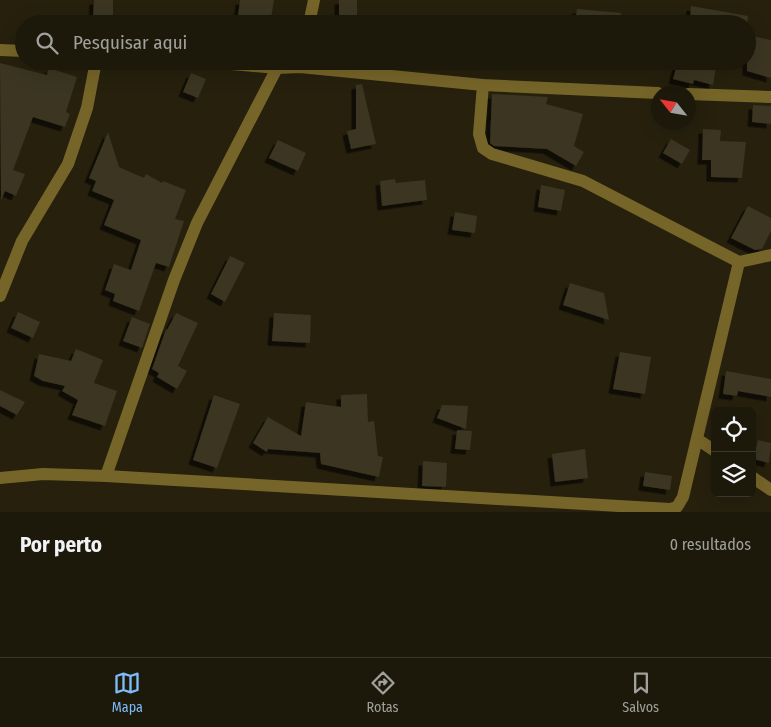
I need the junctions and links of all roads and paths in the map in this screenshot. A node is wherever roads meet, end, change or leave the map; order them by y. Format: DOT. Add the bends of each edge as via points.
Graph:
graph roads {
  1 [pos="314,0"];
  2 [pos="311,15"];
  3 [pos="0,50"];
  4 [pos="15,51"];
  5 [pos="94,70"];
  6 [pos="276,70"];
  7 [pos="352,70"];
  8 [pos="483,85"];
  9 [pos="651,93"];
  10 [pos="696,94"];
  11 [pos="771,97"];
  12 [pos="771,255"];
  13 [pos="739,262"];
  14 [pos="0,296"];
  15 [pos="697,439"];
  16 [pos="711,448"];
  17 [pos="106,476"];
  18 [pos="0,478"];
  19 [pos="756,480"];
  20 [pos="771,490"];
  1 -- 2 [label="street"];
  3 -- 4 [label="street"];
  5 -- 14 [label="street" via="87,108 68,164 22,241"];
  6 -- 17 [label="street" via="197,223"];
  7 -- 8 [label="street"];
  8 -- 9 [label="street"];
  8 -- 13 [label="street" via="479,134 482,148 492,154 583,180"];
  10 -- 11 [label="street"];
  12 -- 13 [label="street"];
  13 -- 15 [label="street"];
  15 -- 16 [label="street"];
  15 -- 17 [label="street" via="683,497 677,507 670,510"];
  17 -- 18 [label="street" via="43,474"];
  19 -- 20 [label="street"];
}
